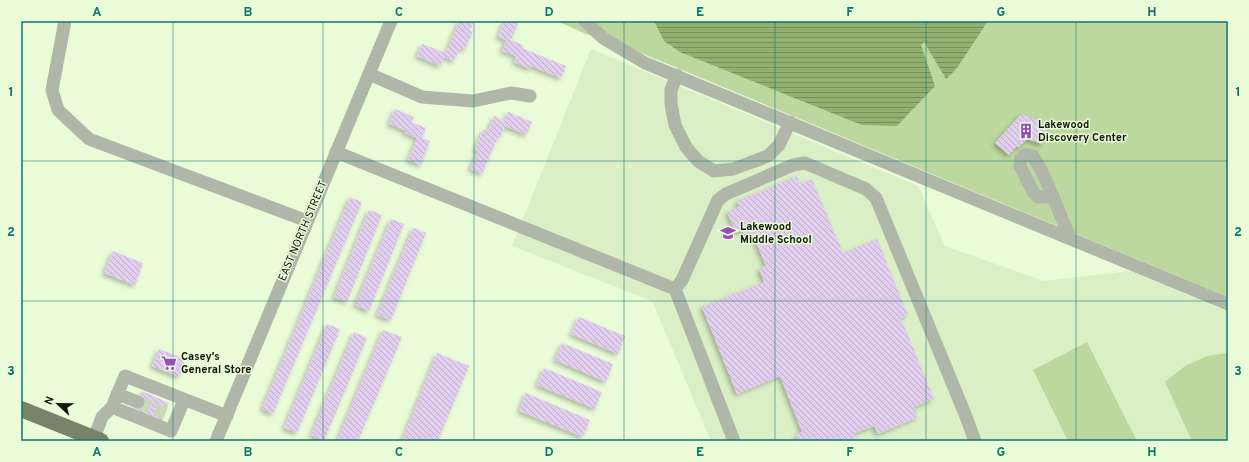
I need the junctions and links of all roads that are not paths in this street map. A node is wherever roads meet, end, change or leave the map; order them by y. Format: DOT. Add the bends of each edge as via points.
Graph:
graph roads {
  1 [pos="65,21"];
  2 [pos="391,21"];
  3 [pos="585,21"];
  4 [pos="369,74"];
  5 [pos="677,75"];
  6 [pos="530,96"];
  7 [pos="790,122"];
  8 [pos="336,152"];
  9 [pos="1053,197"];
  10 [pos="307,221"];
  11 [pos="1070,238"];
  12 [pos="675,289"];
  13 [pos="1228,304"];
  14 [pos="117,394"];
  15 [pos="184,400"];
  16 [pos="138,402"];
  17 [pos="112,407"];
  18 [pos="21,409"];
  19 [pos="227,416"];
  20 [pos="90,438"];
  21 [pos="216,441"];
  22 [pos="734,441"];
  23 [pos="975,441"];
  1 -- 10 [label="street" via="52,90 58,110 89,139"];
  2 -- 4 [label="street, EAST NORTH STREET"];
  3 -- 5 [label="street" via="603,38 624,51 645,63"];
  4 -- 6 [label="street" via="422,97 473,101 512,93"];
  4 -- 8 [label="street, EAST NORTH STREET"];
  5 -- 7 [label="street"];
  5 -- 7 [label="street" via="671,90 676,125 686,147 698,161 714,171 733,169 768,156 779,146"];
  7 -- 11 [label="street"];
  8 -- 10 [label="street, EAST NORTH STREET"];
  8 -- 12 [label="street"];
  9 -- 11 [label="street"];
  10 -- 19 [label="street, EAST NORTH STREET"];
  11 -- 13 [label="street"];
  12 -- 22 [label="street"];
  12 -- 23 [label="street" via="682,280 718,200 726,194 793,165 805,163 866,189 876,198"];
  14 -- 15 [label="street" via="125,376"];
  14 -- 16 [label="street"];
  14 -- 17 [label="street"];
  15 -- 17 [label="street" via="171,415 171,431"];
  15 -- 19 [label="street"];
  17 -- 20 [label="street" via="102,417"];
  18 -- 20 [label="main road"];
  19 -- 21 [label="street, EAST NORTH STREET"];
}
